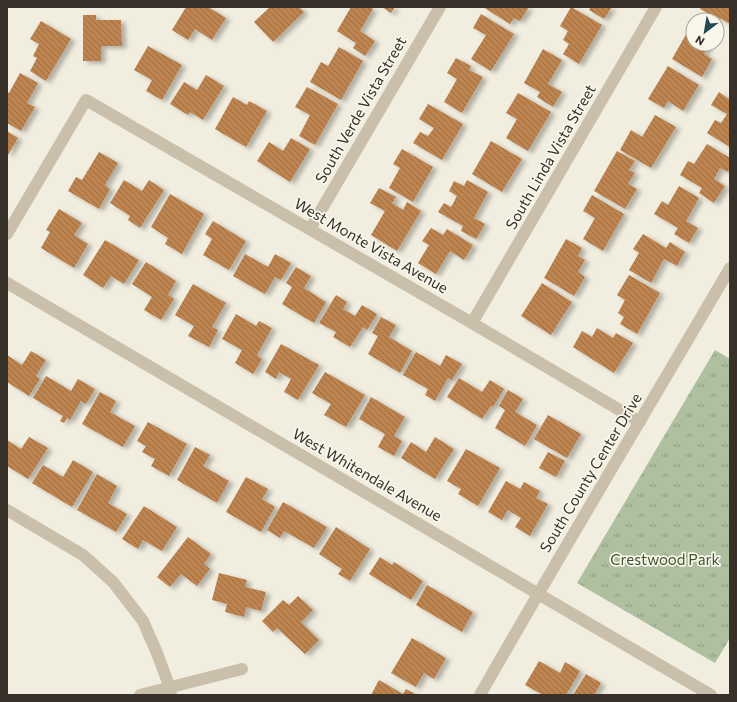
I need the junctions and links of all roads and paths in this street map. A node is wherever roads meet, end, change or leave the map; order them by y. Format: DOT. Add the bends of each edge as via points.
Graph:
graph roads {
  1 [pos="440,7"];
  2 [pos="656,7"];
  3 [pos="310,229"];
  4 [pos="7,234"];
  5 [pos="730,268"];
  6 [pos="7,283"];
  7 [pos="472,323"];
  8 [pos="640,422"];
  9 [pos="7,510"];
  10 [pos="538,593"];
  11 [pos="242,669"];
  12 [pos="170,691"];
  13 [pos="140,695"];
  14 [pos="480,695"];
  15 [pos="711,695"];
  1 -- 3 [label="street, South Verde Vista Street"];
  2 -- 7 [label="street, South Linda Vista Street"];
  3 -- 4 [label="street, West Monte Vista Avenue" via="86,100"];
  3 -- 7 [label="street, West Monte Vista Avenue"];
  5 -- 8 [label="street, South County Center Drive"];
  6 -- 10 [label="street, West Whitendale Avenue"];
  7 -- 8 [label="street, West Monte Vista Avenue"];
  8 -- 10 [label="street, South County Center Drive"];
  9 -- 12 [label="street" via="83,555 113,582 143,621"];
  10 -- 14 [label="street, South County Center Drive"];
  10 -- 15 [label="street, West Whitendale Avenue"];
  11 -- 12 [label="street"];
  12 -- 13 [label="street"];
}
